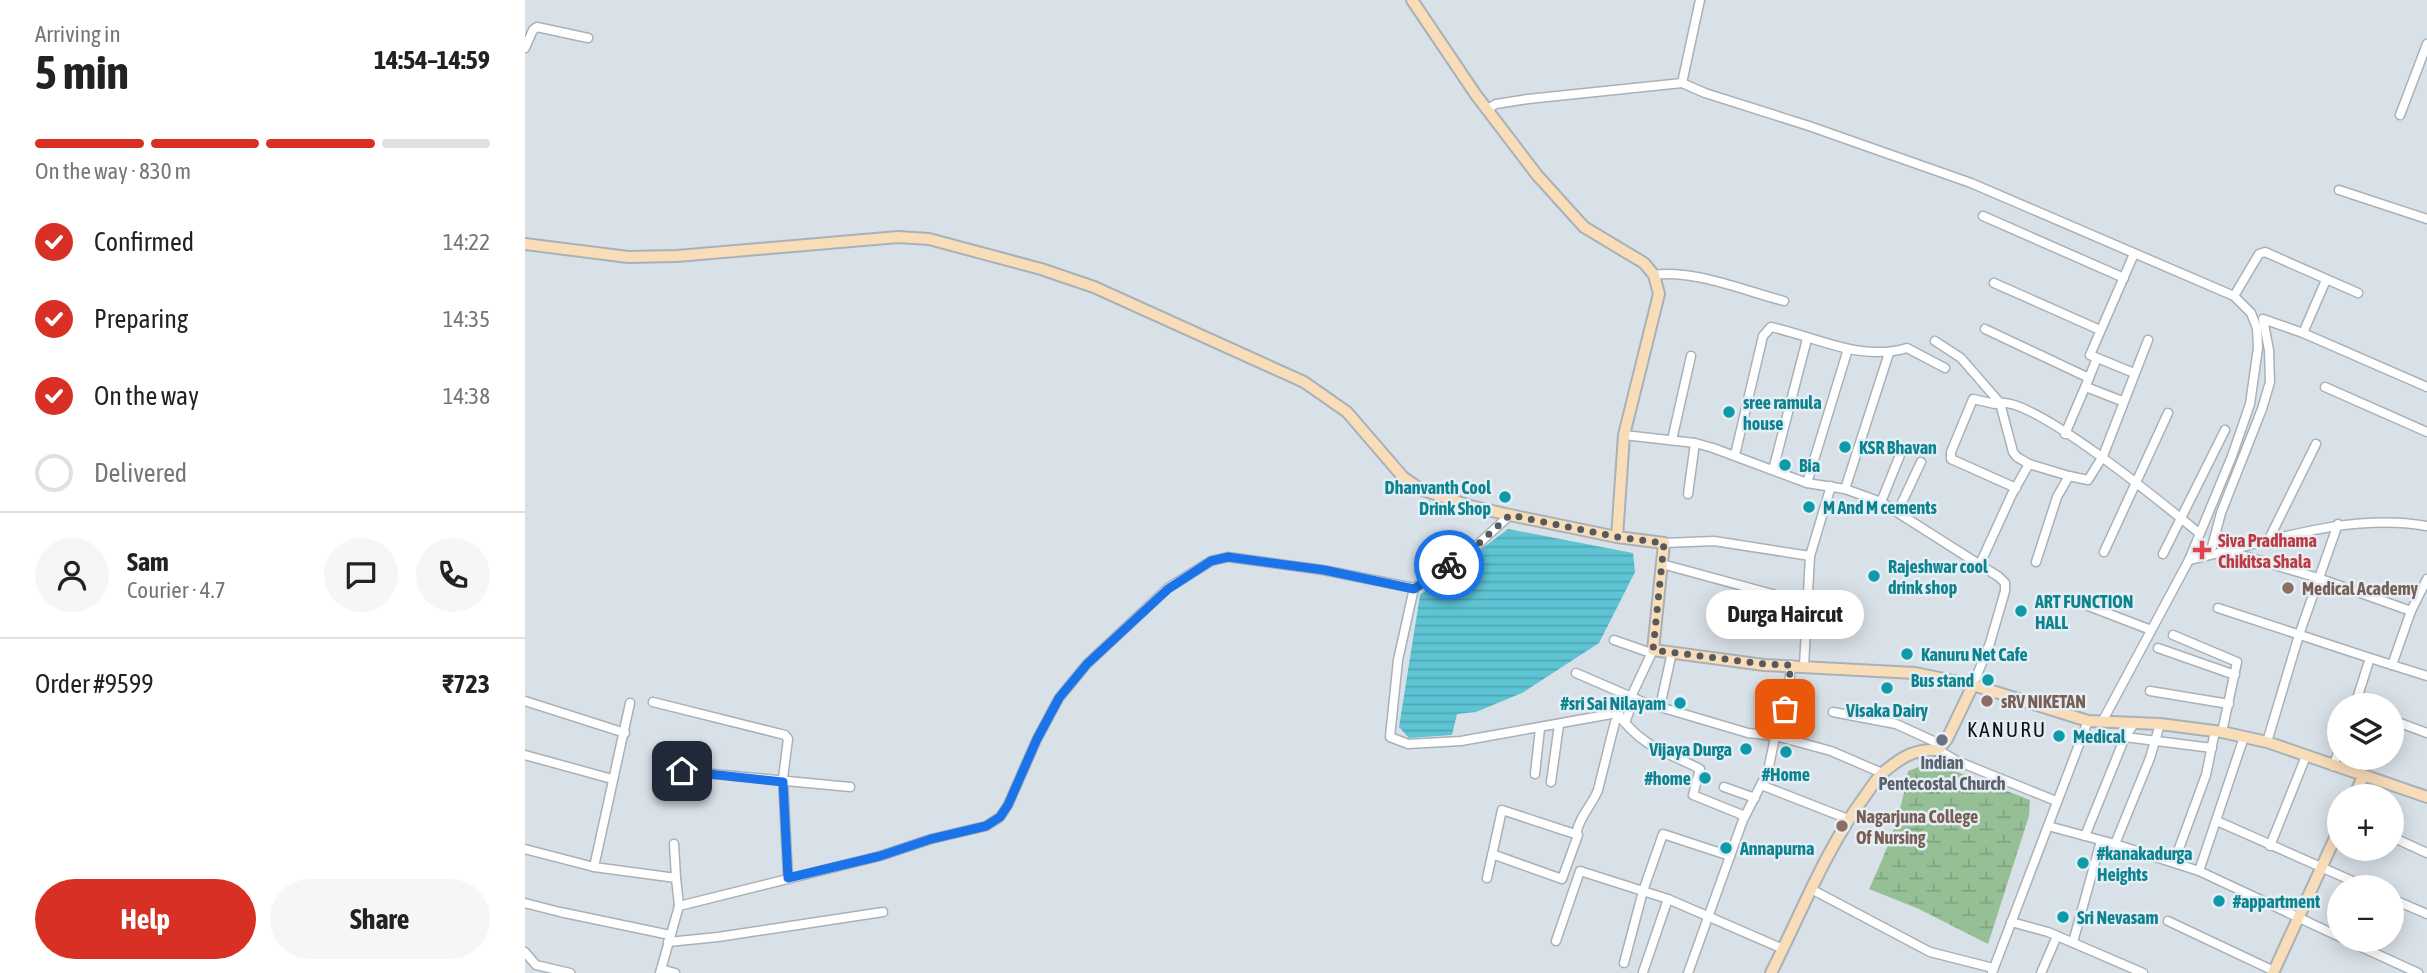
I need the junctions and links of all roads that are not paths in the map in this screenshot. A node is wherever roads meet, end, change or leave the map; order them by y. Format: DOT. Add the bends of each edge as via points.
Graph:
graph roads {
  1 [pos="1412,0"];
  2 [pos="1700,0"];
  3 [pos="588,38"];
  4 [pos="2427,44"];
  5 [pos="525,48"];
  6 [pos="1682,83"];
  7 [pos="1487,109"];
  8 [pos="2400,115"];
  9 [pos="2339,191"];
  10 [pos="1983,216"];
  11 [pos="2427,219"];
  12 [pos="525,244"];
  13 [pos="2133,258"];
  14 [pos="2126,274"];
  15 [pos="1654,275"];
  16 [pos="2326,280"];
  17 [pos="1994,284"];
  18 [pos="2358,293"];
  19 [pos="2234,296"];
  20 [pos="1784,301"];
  21 [pos="2257,316"];
  22 [pos="1985,329"];
  23 [pos="2099,330"];
  24 [pos="2303,333"];
  25 [pos="1807,339"];
  26 [pos="2148,340"];
  27 [pos="1935,341"];
  28 [pos="1848,349"];
  29 [pos="1889,353"];
  30 [pos="1691,356"];
  31 [pos="2097,358"];
  32 [pos="1945,368"];
  33 [pos="2134,373"];
  34 [pos="2089,378"];
  35 [pos="2086,387"];
  36 [pos="2325,387"];
  37 [pos="2427,387"];
  38 [pos="2122,401"];
  39 [pos="2000,403"];
  40 [pos="2168,413"];
  41 [pos="2225,430"];
  42 [pos="2427,432"];
  43 [pos="2065,433"];
  44 [pos="1624,435"];
  45 [pos="1672,440"];
  46 [pos="1696,443"];
  47 [pos="2316,444"];
  48 [pos="1735,454"];
  49 [pos="1900,455"];
  50 [pos="2103,456"];
  51 [pos="1921,462"];
  52 [pos="2029,464"];
  53 [pos="1773,470"];
  54 [pos="2069,476"];
  55 [pos="1807,483"];
  56 [pos="2136,483"];
  57 [pos="1831,486"];
  58 [pos="2017,488"];
  59 [pos="1845,489"];
  60 [pos="1688,494"];
  61 [pos="1881,502"];
  62 [pos="1898,511"];
  63 [pos="1510,515"];
  64 [pos="2181,518"];
  65 [pos="2338,524"];
  66 [pos="2427,526"];
  67 [pos="2199,533"];
  68 [pos="1617,537"];
  69 [pos="2269,539"];
  70 [pos="1664,543"];
  71 [pos="2104,551"];
  72 [pos="2228,551"];
  73 [pos="2163,554"];
  74 [pos="2208,555"];
  75 [pos="1810,556"];
  76 [pos="2192,559"];
  77 [pos="2036,562"];
  78 [pos="1662,564"];
  79 [pos="1980,564"];
  80 [pos="2318,578"];
  81 [pos="2427,579"];
  82 [pos="1414,589"];
  83 [pos="1807,600"];
  84 [pos="2078,602"];
  85 [pos="2218,608"];
  86 [pos="2411,611"];
  87 [pos="2151,630"];
  88 [pos="2173,635"];
  89 [pos="2299,635"];
  90 [pos="1614,640"];
  91 [pos="2158,649"];
  92 [pos="1652,651"];
  93 [pos="1672,652"];
  94 [pos="2370,658"];
  95 [pos="1791,665"];
  96 [pos="2392,665"];
  97 [pos="1804,666"];
  98 [pos="1576,673"];
  99 [pos="2235,675"];
  100 [pos="2427,676"];
  101 [pos="1973,685"];
  102 [pos="2150,691"];
  103 [pos="2359,693"];
  104 [pos="1630,699"];
  105 [pos="525,701"];
  106 [pos="653,702"];
  107 [pos="630,703"];
  108 [pos="2229,704"];
  109 [pos="1660,707"];
  110 [pos="1833,712"];
  111 [pos="1621,718"];
  112 [pos="2088,721"];
  113 [pos="2102,722"];
  114 [pos="2135,722"];
  115 [pos="2160,724"];
  116 [pos="2404,724"];
  117 [pos="1559,725"];
  118 [pos="1540,728"];
  119 [pos="625,733"];
  120 [pos="2427,733"];
  121 [pos="1776,736"];
  122 [pos="2126,737"];
  123 [pos="2245,737"];
  124 [pos="2215,738"];
  125 [pos="2154,740"];
  126 [pos="2267,742"];
  127 [pos="1940,747"];
  128 [pos="525,755"];
  129 [pos="2306,756"];
  130 [pos="2327,764"];
  131 [pos="2344,770"];
  132 [pos="682,771"];
  133 [pos="1882,773"];
  134 [pos="1535,774"];
  135 [pos="2363,777"];
  136 [pos="612,779"];
  137 [pos="783,782"];
  138 [pos="1551,782"];
  139 [pos="2360,784"];
  140 [pos="1761,785"];
  141 [pos="850,787"];
  142 [pos="1724,787"];
  143 [pos="2427,797"];
  144 [pos="1755,798"];
  145 [pos="2056,802"];
  146 [pos="1745,816"];
  147 [pos="1848,819"];
  148 [pos="2217,821"];
  149 [pos="2048,826"];
  150 [pos="1576,834"];
  151 [pos="2085,836"];
  152 [pos="2101,841"];
  153 [pos="2404,842"];
  154 [pos="674,844"];
  155 [pos="2115,844"];
  156 [pos="2270,846"];
  157 [pos="525,849"];
  158 [pos="2427,853"];
  159 [pos="1492,854"];
  160 [pos="1730,856"];
  161 [pos="2327,857"];
  162 [pos="2174,862"];
  163 [pos="594,867"];
  164 [pos="1567,867"];
  165 [pos="2322,868"];
  166 [pos="1580,871"];
  167 [pos="2199,871"];
  168 [pos="2338,875"];
  169 [pos="676,878"];
  170 [pos="788,878"];
  171 [pos="1487,878"];
  172 [pos="1811,889"];
  173 [pos="1643,891"];
  174 [pos="1668,900"];
  175 [pos="525,903"];
  176 [pos="2404,904"];
  177 [pos="679,906"];
  178 [pos="883,912"];
  179 [pos="2427,914"];
  180 [pos="1710,916"];
  181 [pos="2298,918"];
  182 [pos="2168,921"];
  183 [pos="2011,922"];
  184 [pos="2327,931"];
  185 [pos="2057,936"];
  186 [pos="669,939"];
  187 [pos="1556,941"];
  188 [pos="2073,943"];
  189 [pos="1783,949"];
  190 [pos="525,952"];
  191 [pos="2372,952"];
  192 [pos="1624,963"];
  193 [pos="661,971"];
  194 [pos="1992,971"];
  195 [pos="1643,972"];
  196 [pos="2273,972"];
  197 [pos="570,973"];
  198 [pos="675,973"];
  199 [pos="1688,973"];
  200 [pos="1770,973"];
  201 [pos="2041,973"];
  202 [pos="2143,973"];
  203 [pos="2418,973"];
  1 -- 7 [label="main road"];
  2 -- 6 [label="street"];
  3 -- 5 [label="street" via="534,27"];
  4 -- 8 [label="street"];
  6 -- 7 [label="street" via="1528,99"];
  6 -- 13 [label="street" via="1971,183"];
  7 -- 15 [label="main road" via="1584,227"];
  9 -- 11 [label="street"];
  10 -- 14 [label="street"];
  12 -- 63 [label="main road" via="653,257 898,237 929,239 1041,269 1094,287 1304,382 1347,412 1403,477 1420,489"];
  13 -- 14 [label="street"];
  13 -- 19 [label="street"];
  14 -- 23 [label="street"];
  15 -- 20 [label="street" via="1670,272"];
  15 -- 44 [label="main road" via="1659,294"];
  16 -- 18 [label="street"];
  16 -- 19 [label="street" via="2265,252 2259,254"];
  16 -- 24 [label="street"];
  17 -- 23 [label="street"];
  19 -- 21 [label="street"];
  21 -- 24 [label="street"];
  21 -- 67 [label="street" via="2258,348 2250,404"];
  21 -- 74 [label="street" via="2269,350 2270,382"];
  22 -- 34 [label="street"];
  23 -- 31 [label="street" via="2090,355"];
  24 -- 37 [label="street"];
  25 -- 28 [label="street"];
  25 -- 48 [label="street" via="1771,327 1766,330"];
  25 -- 53 [label="street"];
  26 -- 33 [label="street"];
  27 -- 39 [label="street" via="1961,358"];
  28 -- 29 [label="street"];
  28 -- 55 [label="street"];
  29 -- 32 [label="street" via="1907,348"];
  29 -- 59 [label="street"];
  30 -- 45 [label="street"];
  31 -- 33 [label="street"];
  31 -- 34 [label="street"];
  33 -- 38 [label="street"];
  34 -- 35 [label="street"];
  35 -- 38 [label="street"];
  35 -- 43 [label="street"];
  36 -- 42 [label="street"];
  38 -- 50 [label="street"];
  39 -- 43 [label="street" via="2024,408"];
  39 -- 52 [label="street" via="2013,452"];
  39 -- 58 [label="street" via="1973,399 1951,459"];
  40 -- 56 [label="street"];
  41 -- 64 [label="street"];
  43 -- 50 [label="street"];
  44 -- 45 [label="street"];
  44 -- 68 [label="main road"];
  45 -- 46 [label="street"];
  46 -- 48 [label="street"];
  46 -- 60 [label="street"];
  47 -- 69 [label="street"];
  48 -- 53 [label="street"];
  49 -- 61 [label="street"];
  50 -- 54 [label="street" via="2088,480"];
  50 -- 56 [label="street"];
  51 -- 62 [label="street"];
  52 -- 54 [label="street"];
  52 -- 58 [label="street"];
  53 -- 55 [label="street"];
  54 -- 77 [label="street" via="2057,497"];
  55 -- 57 [label="street"];
  56 -- 64 [label="street"];
  56 -- 71 [label="street"];
  57 -- 59 [label="street"];
  57 -- 75 [label="street"];
  58 -- 79 [label="street"];
  59 -- 61 [label="street"];
  61 -- 62 [label="street"];
  62 -- 79 [label="street"];
  63 -- 68 [label="main road"];
  63 -- 82 [label="street" via="1475,547"];
  64 -- 67 [label="street"];
  64 -- 73 [label="street"];
  65 -- 66 [label="street" via="2397,521"];
  65 -- 69 [label="street"];
  65 -- 80 [label="street"];
  67 -- 76 [label="street"];
  68 -- 70 [label="main road"];
  69 -- 72 [label="street"];
  70 -- 75 [label="street" via="1714,541"];
  70 -- 78 [label="main road"];
  72 -- 74 [label="street"];
  72 -- 80 [label="street"];
  74 -- 76 [label="street"];
  75 -- 83 [label="street"];
  76 -- 87 [label="street"];
  78 -- 83 [label="street"];
  78 -- 92 [label="main road"];
  79 -- 101 [label="street" via="2005,583 2005,591"];
  80 -- 86 [label="street"];
  80 -- 89 [label="street"];
  81 -- 86 [label="street"];
  82 -- 118 [label="street" via="1398,660 1390,737 1408,744 1461,741"];
  82 -- 170 [label="street" via="1324,570 1228,557 1211,561 1168,589 1087,664 1059,698 1000,817 986,826"];
  83 -- 97 [label="street"];
  84 -- 87 [label="street"];
  85 -- 89 [label="street"];
  86 -- 96 [label="street"];
  87 -- 113 [label="street"];
  88 -- 99 [label="street" via="2235,660"];
  89 -- 94 [label="street"];
  89 -- 126 [label="street"];
  90 -- 92 [label="street"];
  91 -- 99 [label="street"];
  92 -- 93 [label="main road"];
  92 -- 104 [label="street"];
  93 -- 95 [label="main road"];
  93 -- 109 [label="street"];
  94 -- 96 [label="street"];
  94 -- 103 [label="street"];
  95 -- 97 [label="main road"];
  95 -- 121 [label="street"];
  96 -- 100 [label="street"];
  97 -- 101 [label="main road" via="1915,673"];
  98 -- 104 [label="street"];
  99 -- 108 [label="street"];
  101 -- 112 [label="main road"];
  101 -- 127 [label="main road"];
  102 -- 108 [label="street"];
  104 -- 109 [label="street"];
  104 -- 111 [label="street"];
  105 -- 119 [label="street"];
  106 -- 137 [label="street" via="782,733 788,739"];
  107 -- 119 [label="street"];
  108 -- 124 [label="street"];
  109 -- 121 [label="street" via="1748,733"];
  110 -- 127 [label="street" via="1896,724"];
  111 -- 117 [label="street"];
  111 -- 146 [label="street" via="1654,747 1700,769 1693,795"];
  111 -- 150 [label="street" via="1615,722 1598,790"];
  112 -- 113 [label="main road"];
  112 -- 145 [label="street"];
  113 -- 114 [label="main road"];
  114 -- 115 [label="main road"];
  114 -- 122 [label="street"];
  115 -- 124 [label="main road"];
  115 -- 125 [label="street"];
  116 -- 120 [label="street"];
  117 -- 118 [label="street"];
  117 -- 138 [label="street"];
  118 -- 134 [label="street"];
  119 -- 136 [label="street"];
  121 -- 133 [label="street" via="1831,751"];
  121 -- 140 [label="street"];
  122 -- 125 [label="street"];
  122 -- 151 [label="street"];
  123 -- 124 [label="main road"];
  123 -- 126 [label="main road"];
  123 -- 148 [label="street"];
  124 -- 125 [label="street"];
  124 -- 162 [label="street"];
  125 -- 155 [label="street"];
  126 -- 129 [label="main road"];
  127 -- 133 [label="main road" via="1910,753"];
  127 -- 145 [label="street" via="1958,761"];
  128 -- 136 [label="street"];
  129 -- 130 [label="main road"];
  129 -- 156 [label="street"];
  131 -- 135 [label="main road"];
  132 -- 137 [label="street"];
  133 -- 147 [label="main road"];
  135 -- 139 [label="main road"];
  135 -- 143 [label="main road"];
  136 -- 163 [label="street"];
  137 -- 141 [label="street"];
  137 -- 170 [label="street"];
  140 -- 144 [label="street"];
  140 -- 147 [label="street"];
  142 -- 144 [label="street"];
  144 -- 146 [label="street"];
  145 -- 149 [label="street"];
  146 -- 160 [label="street"];
  147 -- 172 [label="main road"];
  148 -- 156 [label="street"];
  148 -- 167 [label="street"];
  149 -- 151 [label="street"];
  149 -- 183 [label="street"];
  150 -- 159 [label="street" via="1502,810"];
  150 -- 164 [label="street"];
  151 -- 152 [label="street"];
  152 -- 155 [label="street"];
  152 -- 188 [label="street"];
  153 -- 158 [label="street"];
  154 -- 169 [label="street"];
  155 -- 162 [label="street"];
  156 -- 165 [label="street"];
  157 -- 163 [label="street"];
  159 -- 164 [label="street" via="1562,879"];
  159 -- 171 [label="street"];
  160 -- 173 [label="street" via="1663,834"];
  160 -- 180 [label="street"];
  161 -- 165 [label="main road"];
  162 -- 167 [label="street"];
  163 -- 169 [label="street"];
  164 -- 166 [label="street"];
  165 -- 168 [label="street"];
  165 -- 181 [label="main road"];
  166 -- 173 [label="street"];
  166 -- 187 [label="street"];
  167 -- 181 [label="street"];
  169 -- 177 [label="street"];
  170 -- 177 [label="street"];
  172 -- 189 [label="main road"];
  172 -- 194 [label="street" via="1930,952"];
  173 -- 174 [label="street"];
  173 -- 192 [label="street"];
  174 -- 180 [label="street"];
  174 -- 195 [label="street"];
  175 -- 186 [label="street"];
  176 -- 179 [label="street"];
  177 -- 186 [label="street"];
  178 -- 186 [label="street" via="718,937"];
  180 -- 189 [label="street"];
  180 -- 199 [label="street"];
  181 -- 184 [label="street"];
  181 -- 196 [label="main road"];
  182 -- 196 [label="street"];
  183 -- 185 [label="street"];
  183 -- 194 [label="street"];
  185 -- 188 [label="street"];
  185 -- 201 [label="street"];
  186 -- 193 [label="street"];
  188 -- 202 [label="street"];
  189 -- 200 [label="main road"];
  190 -- 197 [label="street" via="536,965"];
  191 -- 203 [label="street"];
  193 -- 198 [label="street"];
}
